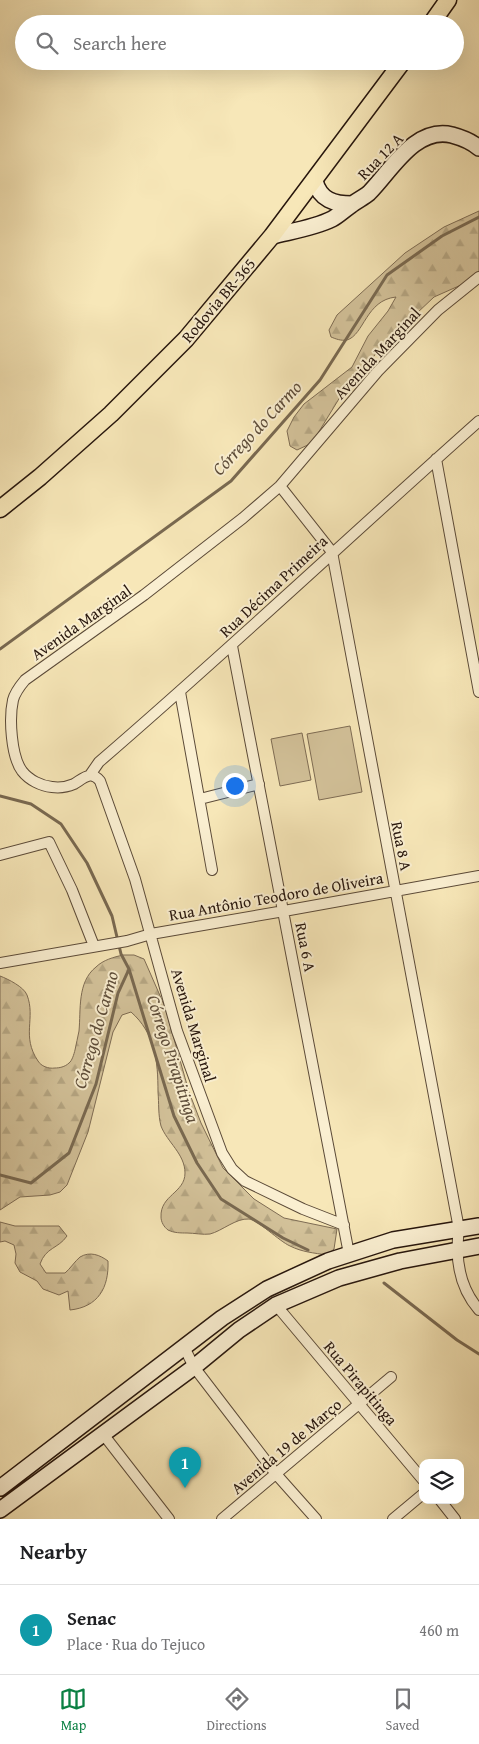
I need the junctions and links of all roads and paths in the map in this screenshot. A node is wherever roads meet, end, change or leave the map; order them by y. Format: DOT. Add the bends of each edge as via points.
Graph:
graph roads {
  1 [pos="448,0"];
  2 [pos="437,15"];
  3 [pos="396,70"];
  4 [pos="479,148"];
  5 [pos="315,181"];
  6 [pos="352,204"];
  7 [pos="272,236"];
  8 [pos="479,277"];
  9 [pos="479,421"];
  10 [pos="436,459"];
  11 [pos="280,486"];
  12 [pos="0,509"];
  13 [pos="332,552"];
  14 [pos="232,646"];
  15 [pos="180,692"];
  16 [pos="479,692"];
  17 [pos="90,775"];
  18 [pos="259,784"];
  19 [pos="200,799"];
  20 [pos="0,856"];
  21 [pos="212,870"];
  22 [pos="479,876"];
  23 [pos="395,891"];
  24 [pos="284,912"];
  25 [pos="151,934"];
  26 [pos="94,946"];
  27 [pos="0,963"];
  28 [pos="344,1225"];
  29 [pos="479,1226"];
  30 [pos="459,1229"];
  31 [pos="479,1246"];
  32 [pos="459,1249"];
  33 [pos="349,1254"];
  34 [pos="276,1305"];
  35 [pos="479,1310"];
  36 [pos="184,1347"];
  37 [pos="194,1367"];
  38 [pos="391,1377"];
  39 [pos="359,1404"];
  40 [pos="103,1434"];
  41 [pos="276,1474"];
  42 [pos="419,1475"];
  43 [pos="0,1488"];
  44 [pos="419,1497"];
  45 [pos="443,1504"];
  46 [pos="0,1510"];
  47 [pos="169,1519"];
  48 [pos="222,1519"];
  49 [pos="316,1519"];
  50 [pos="393,1519"];
  51 [pos="455,1519"];
  1 -- 2 [label="main road"];
  3 -- 5 [label="main road, Rodovia BR-365"];
  4 -- 6 [label="main road, Rua 12 A" via="461,137 448,134 425,136 368,193"];
  5 -- 6 [label="main road" via="320,193 330,200"];
  5 -- 7 [label="main road, Rodovia BR-365"];
  6 -- 7 [label="main road, Rua 12 A" via="332,219"];
  7 -- 12 [label="main road, Rodovia BR-365" via="186,339 111,414"];
  8 -- 11 [label="street, Avenida Marginal" via="438,310 378,371"];
  9 -- 10 [label="street, Rua Décima Primeira"];
  10 -- 13 [label="street, Rua Décima Primeira"];
  10 -- 16 [label="street"];
  11 -- 13 [label="street, Rua 8 A"];
  11 -- 17 [label="street, Avenida Marginal" via="152,589 18,688 10,720 21,770 32,781 50,787 65,787"];
  13 -- 14 [label="street, Rua Décima Primeira"];
  13 -- 23 [label="street, Rua 8 A"];
  14 -- 15 [label="street, Rua Décima Primeira"];
  14 -- 18 [label="street, Rua 6 A"];
  15 -- 17 [label="street, Rua Décima Primeira" via="99,762"];
  15 -- 19 [label="street"];
  17 -- 25 [label="street, Avenida Marginal" via="100,781 107,797"];
  18 -- 19 [label="street"];
  18 -- 24 [label="street, Rua 6 A"];
  19 -- 21 [label="street"];
  20 -- 26 [label="street" via="49,842"];
  22 -- 23 [label="street, Rua Antônio Teodoro de Oliveira"];
  23 -- 24 [label="street, Rua Antônio Teodoro de Oliveira"];
  23 -- 30 [label="street, Rua 8 A"];
  24 -- 25 [label="street, Rua Antônio Teodoro de Oliveira"];
  24 -- 28 [label="street, Rua 6 A"];
  25 -- 26 [label="street, Rua Antônio Teodoro de Oliveira"];
  25 -- 28 [label="street, Avenida Marginal" via="177,1031 222,1153 232,1169 245,1180 302,1209"];
  26 -- 27 [label="street, Rua Antônio Teodoro de Oliveira"];
  28 -- 33 [label="street, Rua 6 A"];
  29 -- 30 [label="main road"];
  30 -- 32 [label="street, Rua 8 A"];
  30 -- 33 [label="main road" via="393,1240"];
  31 -- 32 [label="main road"];
  32 -- 34 [label="main road" via="339,1278"];
  32 -- 35 [label="street, Rua 8 A" via="459,1274"];
  33 -- 36 [label="main road" via="266,1289"];
  34 -- 37 [label="main road"];
  34 -- 39 [label="street, Rua Pirapitinga"];
  36 -- 37 [label="street"];
  36 -- 43 [label="main road"];
  37 -- 40 [label="main road"];
  37 -- 41 [label="street"];
  38 -- 39 [label="street, Avenida 19 de Março"];
  39 -- 41 [label="street, Avenida 19 de Março"];
  39 -- 42 [label="street, Rua Pirapitinga"];
  40 -- 46 [label="main road"];
  40 -- 47 [label="street"];
  41 -- 48 [label="street, Avenida 19 de Março"];
  41 -- 49 [label="street"];
  44 -- 50 [label="street"];
  45 -- 51 [label="street"];
}
